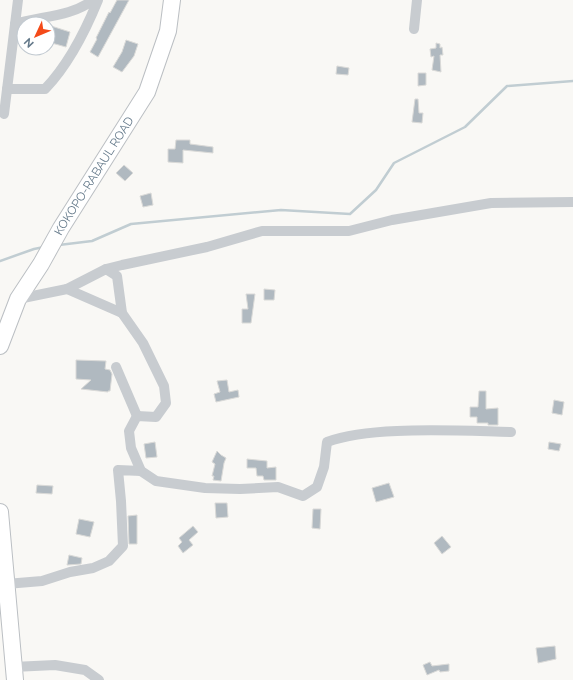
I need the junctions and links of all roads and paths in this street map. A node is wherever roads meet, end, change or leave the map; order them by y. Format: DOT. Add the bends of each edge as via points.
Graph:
graph roads {
  1 [pos="18,0"];
  2 [pos="93,0"];
  3 [pos="98,0"];
  4 [pos="172,0"];
  5 [pos="418,0"];
  6 [pos="15,24"];
  7 [pos="414,29"];
  8 [pos="7,90"];
  9 [pos="4,114"];
  10 [pos="573,202"];
  11 [pos="106,270"];
  12 [pos="67,289"];
  13 [pos="18,299"];
  14 [pos="122,313"];
  15 [pos="0,346"];
  16 [pos="116,367"];
  17 [pos="137,416"];
  18 [pos="511,432"];
  19 [pos="141,471"];
  20 [pos="0,512"];
  21 [pos="6,584"];
  22 [pos="14,674"];
  23 [pos="99,680"];
  1 -- 6 [label="street"];
  2 -- 6 [label="street" via="70,13"];
  3 -- 8 [label="street" via="70,57 45,89"];
  4 -- 13 [label="main road, KOKOPO-RABAUL ROAD" via="168,31 147,92"];
  5 -- 7 [label="street"];
  6 -- 8 [label="street"];
  8 -- 9 [label="street"];
  10 -- 11 [label="street" via="491,203 392,220 349,231 262,231 207,247"];
  11 -- 12 [label="street"];
  11 -- 14 [label="street" via="117,276"];
  12 -- 13 [label="street"];
  12 -- 14 [label="street"];
  13 -- 15 [label="main road, KOKOPO-RABAUL ROAD"];
  14 -- 17 [label="street" via="143,343 164,386 166,403 156,416"];
  16 -- 17 [label="street"];
  17 -- 19 [label="street" via="129,431 131,448"];
  18 -- 19 [label="street" via="429,429 373,432 337,438 327,442 324,467 317,486 303,496 278,488 205,488 156,481"];
  19 -- 21 [label="street" via="118,470 123,546 109,561 93,568 42,581"];
  20 -- 21 [label="main road"];
  21 -- 22 [label="main road"];
  22 -- 23 [label="street" via="55,665 85,670"];
}
